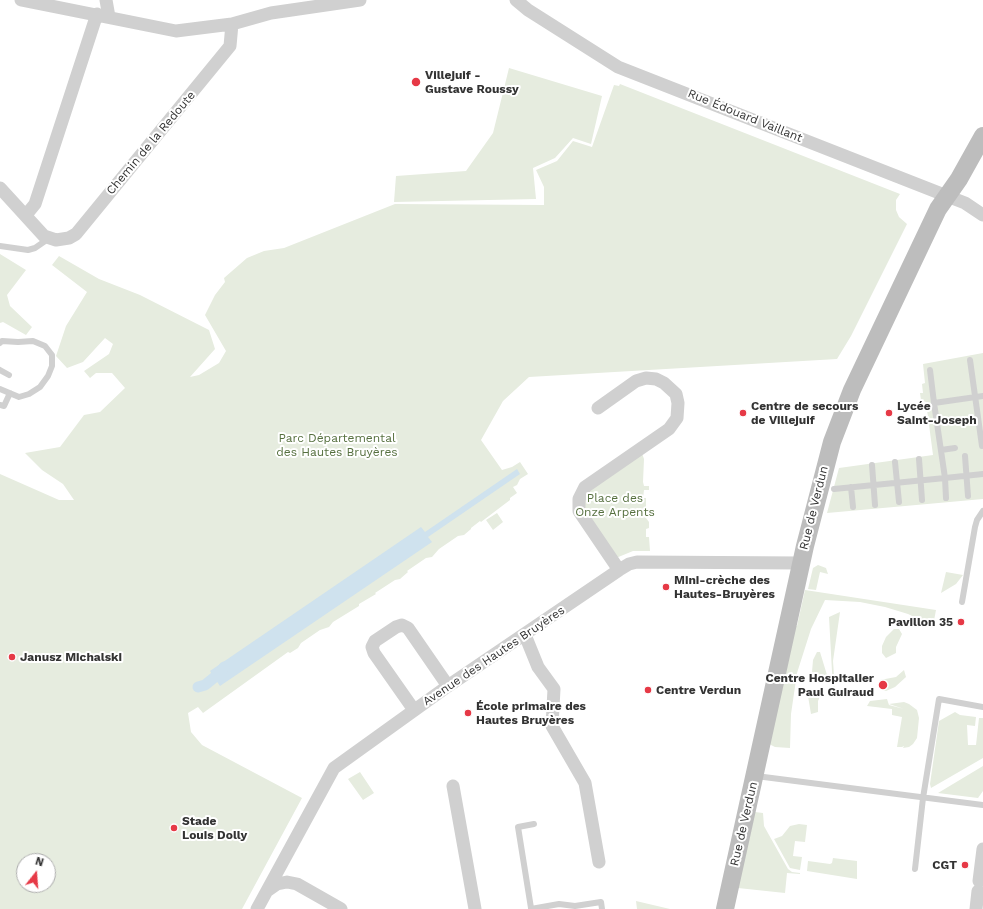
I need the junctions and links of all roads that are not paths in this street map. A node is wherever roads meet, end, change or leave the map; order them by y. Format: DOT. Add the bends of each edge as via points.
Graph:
graph roads {
  1 [pos="21,0"];
  2 [pos="106,0"];
  3 [pos="360,0"];
  4 [pos="516,0"];
  5 [pos="103,16"];
  6 [pos="232,24"];
  7 [pos="983,136"];
  8 [pos="0,188"];
  9 [pos="947,196"];
  10 [pos="983,214"];
  11 [pos="26,215"];
  12 [pos="48,239"];
  13 [pos="0,246"];
  14 [pos="0,343"];
  15 [pos="970,360"];
  16 [pos="0,370"];
  17 [pos="930,370"];
  18 [pos="9,375"];
  19 [pos="0,389"];
  20 [pos="10,394"];
  21 [pos="983,396"];
  22 [pos="975,397"];
  23 [pos="934,403"];
  24 [pos="0,405"];
  25 [pos="598,408"];
  26 [pos="982,446"];
  27 [pos="955,448"];
  28 [pos="941,450"];
  29 [pos="965,456"];
  30 [pos="919,459"];
  31 [pos="895,462"];
  32 [pos="872,465"];
  33 [pos="983,474"];
  34 [pos="966,476"];
  35 [pos="945,478"];
  36 [pos="920,480"];
  37 [pos="897,482"];
  38 [pos="874,485"];
  39 [pos="851,487"];
  40 [pos="834,488"];
  41 [pos="968,496"];
  42 [pos="946,498"];
  43 [pos="922,500"];
  44 [pos="899,502"];
  45 [pos="875,505"];
  46 [pos="853,507"];
  47 [pos="983,511"];
  48 [pos="801,563"];
  49 [pos="619,570"];
  50 [pos="962,602"];
  51 [pos="525,635"];
  52 [pos="448,686"];
  53 [pos="983,707"];
  54 [pos="414,710"];
  55 [pos="755,776"];
  56 [pos="453,786"];
  57 [pos="923,798"];
  58 [pos="983,805"];
  59 [pos="534,824"];
  60 [pos="983,849"];
  61 [pos="599,862"];
  62 [pos="915,869"];
  63 [pos="980,884"];
  64 [pos="266,891"];
  65 [pos="257,909"];
  66 [pos="341,909"];
  67 [pos="475,909"];
  68 [pos="531,909"];
  69 [pos="602,909"];
  70 [pos="725,909"];
  71 [pos="976,909"];
  1 -- 5 [label="street"];
  2 -- 5 [label="street"];
  3 -- 6 [label="street" via="271,13"];
  4 -- 9 [label="street, Rue Édouard Vaillant" via="618,66"];
  5 -- 6 [label="street" via="176,31"];
  5 -- 11 [label="street" via="35,204"];
  6 -- 12 [label="street, Chemin de la Redoute" via="230,46 76,234 62,240"];
  7 -- 9 [label="street, Rue de Verdun"];
  8 -- 11 [label="street"];
  9 -- 10 [label="street, Rue Édouard Vaillant"];
  9 -- 48 [label="street, Rue de Verdun" via="938,209 852,390 822,474"];
  11 -- 12 [label="street"];
  12 -- 13 [label="lane, Chemin de la Redoute" via="28,250"];
  14 -- 20 [label="lane" via="33,341 45,346 52,355 52,366 40,387 19,397"];
  15 -- 22 [label="lane"];
  16 -- 18 [label="lane"];
  17 -- 23 [label="lane"];
  19 -- 20 [label="lane"];
  20 -- 24 [label="lane" via="4,406"];
  21 -- 22 [label="lane"];
  22 -- 23 [label="lane"];
  22 -- 26 [label="lane"];
  23 -- 28 [label="lane"];
  25 -- 49 [label="street" via="636,381 646,378 656,379 670,388 676,394 678,403 677,418 669,429 585,487 579,499 579,511"];
  27 -- 28 [label="lane"];
  28 -- 35 [label="lane"];
  29 -- 34 [label="lane"];
  30 -- 36 [label="lane"];
  31 -- 37 [label="lane"];
  32 -- 38 [label="lane"];
  33 -- 34 [label="lane"];
  34 -- 35 [label="lane"];
  34 -- 41 [label="lane"];
  35 -- 36 [label="lane"];
  35 -- 42 [label="lane"];
  36 -- 37 [label="lane"];
  36 -- 43 [label="lane"];
  37 -- 38 [label="lane"];
  37 -- 44 [label="lane"];
  38 -- 39 [label="lane"];
  38 -- 45 [label="lane"];
  39 -- 40 [label="lane"];
  39 -- 46 [label="lane"];
  47 -- 50 [label="lane" via="977,520"];
  48 -- 49 [label="street, Avenue des Hautes Bruyères" via="637,562"];
  48 -- 55 [label="street, Rue de Verdun"];
  49 -- 51 [label="street, Avenue des Hautes Bruyères"];
  51 -- 52 [label="street, Avenue des Hautes Bruyères"];
  51 -- 61 [label="street" via="538,667 554,688 552,726 585,783"];
  52 -- 54 [label="street, Avenue des Hautes Bruyères"];
  52 -- 54 [label="street" via="408,628 402,625 396,627 375,641 372,647 374,653"];
  53 -- 57 [label="lane" via="938,699"];
  54 -- 64 [label="street, Avenue des Hautes Bruyères" via="334,768"];
  55 -- 57 [label="lane"];
  55 -- 70 [label="street, Rue de Verdun"];
  56 -- 67 [label="street"];
  57 -- 58 [label="lane"];
  57 -- 62 [label="lane"];
  59 -- 68 [label="lane" via="518,827"];
  60 -- 63 [label="street"];
  63 -- 71 [label="street"];
  64 -- 65 [label="street, Avenue des Hautes Bruyères"];
  64 -- 66 [label="street" via="277,884 296,884"];
  68 -- 69 [label="lane" via="559,904 576,906 601,902"];
}
